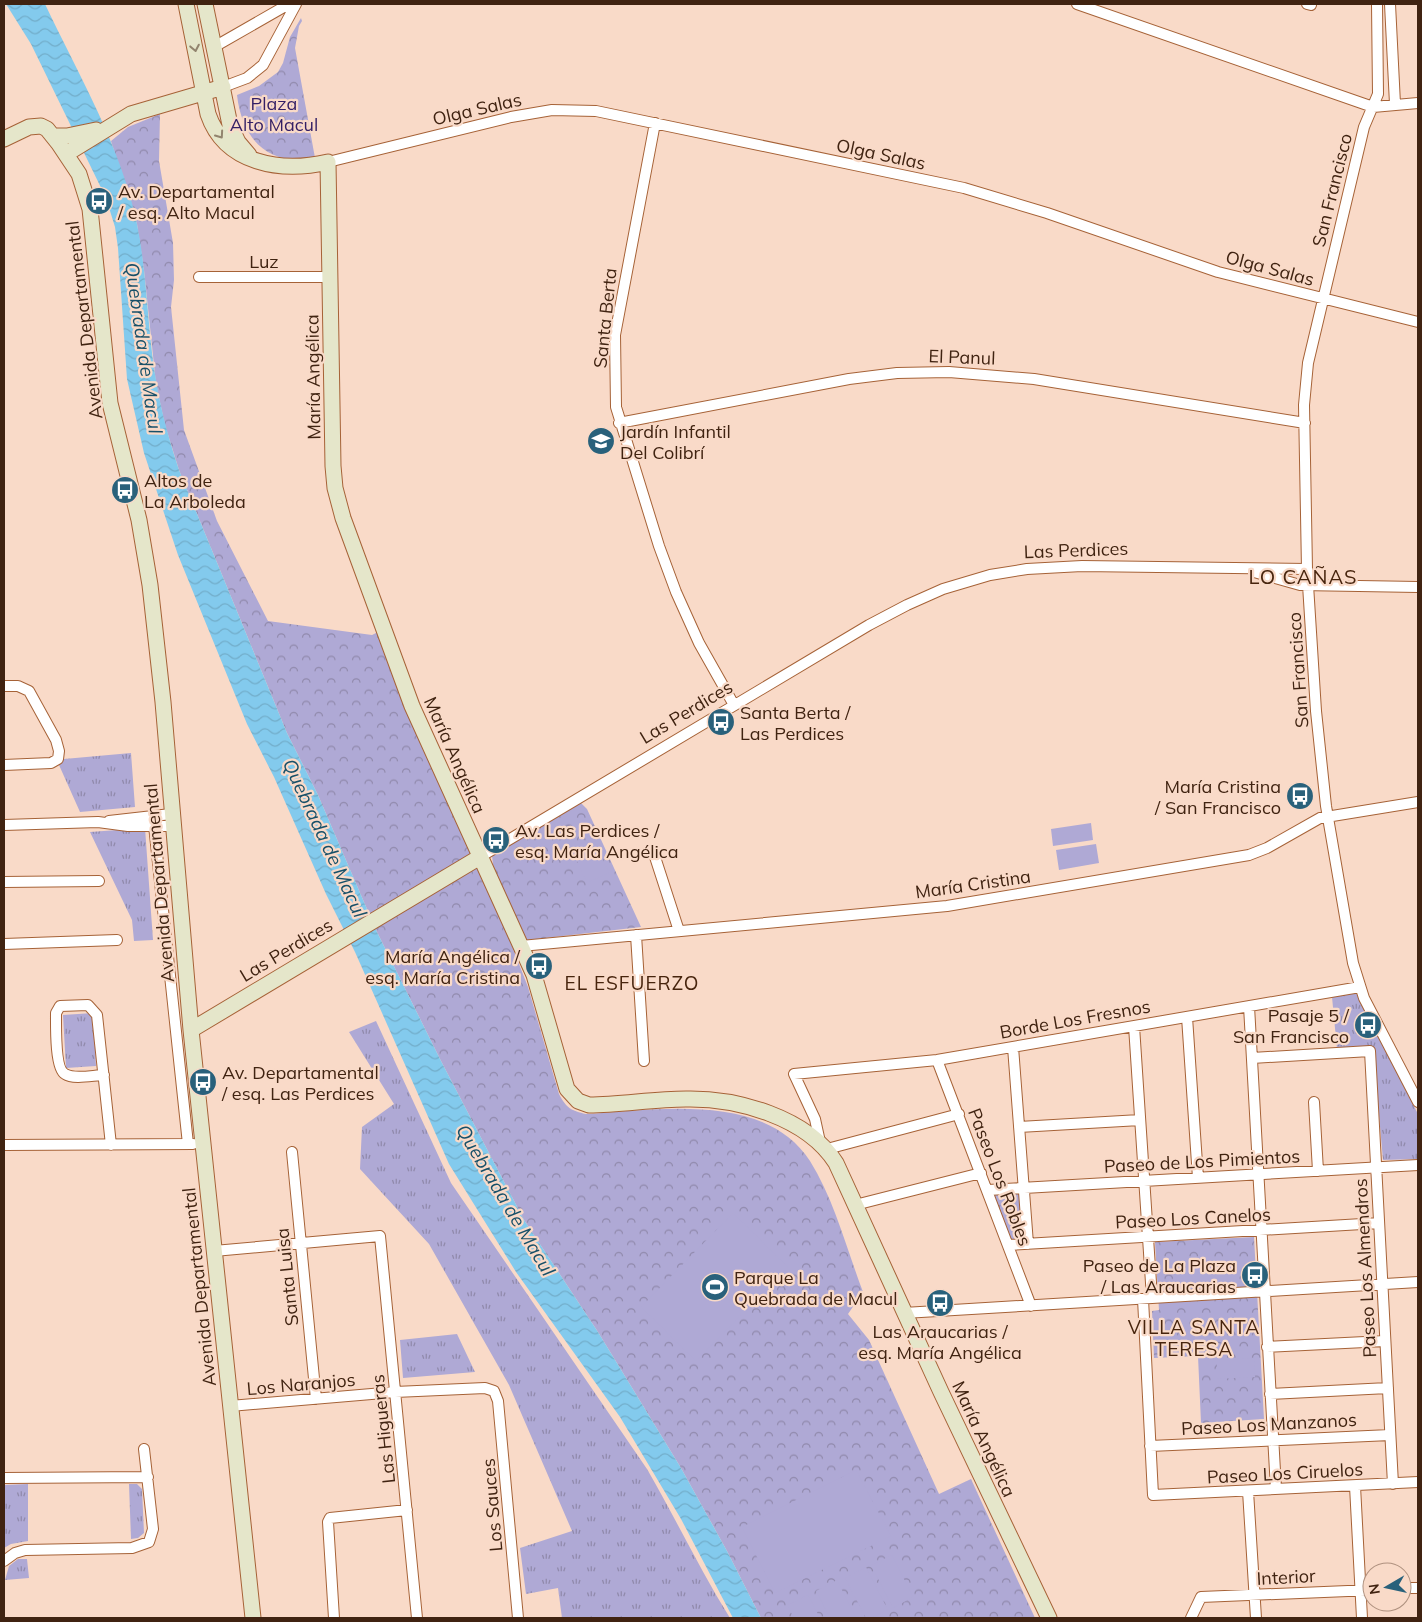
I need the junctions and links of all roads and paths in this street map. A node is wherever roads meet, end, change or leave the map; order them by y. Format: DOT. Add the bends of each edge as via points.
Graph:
graph roads {
  1 [pos="186,4"];
  2 [pos="205,4"];
  3 [pos="289,4"];
  4 [pos="296,4"];
  5 [pos="1077,4"];
  6 [pos="1377,4"];
  7 [pos="1390,4"];
  8 [pos="214,47"];
  9 [pos="223,87"];
  10 [pos="204,93"];
  11 [pos="1395,104"];
  12 [pos="1418,104"];
  13 [pos="1373,106"];
  14 [pos="655,123"];
  15 [pos="4,139"];
  16 [pos="72,145"];
  17 [pos="256,161"];
  18 [pos="328,162"];
  19 [pos="199,277"];
  20 [pos="330,277"];
  21 [pos="1323,299"];
  22 [pos="1418,322"];
  23 [pos="619,423"];
  24 [pos="1305,423"];
  25 [pos="1244,568"];
  26 [pos="1307,570"];
  27 [pos="1308,585"];
  28 [pos="1418,587"];
  29 [pos="4,686"];
  30 [pos="734,705"];
  31 [pos="4,765"];
  32 [pos="1418,802"];
  33 [pos="1327,816"];
  34 [pos="172,820"];
  35 [pos="154,821"];
  36 [pos="4,825"];
  37 [pos="480,857"];
  38 [pos="655,857"];
  39 [pos="99,881"];
  40 [pos="4,882"];
  41 [pos="679,931"];
  42 [pos="636,935"];
  43 [pos="117,940"];
  44 [pos="4,944"];
  45 [pos="521,946"];
  46 [pos="1360,987"];
  47 [pos="1249,1006"];
  48 [pos="1187,1017"];
  49 [pos="1134,1026"];
  50 [pos="191,1030"];
  51 [pos="1013,1047"];
  52 [pos="1252,1058"];
  53 [pos="937,1060"];
  54 [pos="644,1061"];
  55 [pos="794,1074"];
  56 [pos="104,1075"];
  57 [pos="1314,1102"];
  58 [pos="1418,1102"];
  59 [pos="959,1114"];
  60 [pos="1140,1120"];
  61 [pos="1019,1127"];
  62 [pos="195,1144"];
  63 [pos="4,1145"];
  64 [pos="111,1145"];
  65 [pos="823,1145"];
  66 [pos="292,1152"];
  67 [pos="1418,1165"];
  68 [pos="1376,1168"];
  69 [pos="1318,1171"];
  70 [pos="982,1173"];
  71 [pos="1258,1174"];
  72 [pos="1198,1178"];
  73 [pos="1144,1181"];
  74 [pos="1024,1188"];
  75 [pos="988,1190"];
  76 [pos="854,1205"];
  77 [pos="1379,1223"];
  78 [pos="1261,1230"];
  79 [pos="1148,1237"];
  80 [pos="299,1244"];
  81 [pos="1028,1244"];
  82 [pos="1008,1245"];
  83 [pos="214,1251"];
  84 [pos="1418,1282"];
  85 [pos="1382,1284"];
  86 [pos="1264,1292"];
  87 [pos="1148,1298"];
  88 [pos="1030,1306"];
  89 [pos="904,1313"];
  90 [pos="1385,1341"];
  91 [pos="1267,1347"];
  92 [pos="1388,1388"];
  93 [pos="494,1391"];
  94 [pos="395,1392"];
  95 [pos="1270,1394"];
  96 [pos="316,1399"];
  97 [pos="230,1406"];
  98 [pos="1390,1435"];
  99 [pos="1273,1440"];
  100 [pos="1150,1446"];
  101 [pos="144,1449"];
  102 [pos="148,1477"];
  103 [pos="4,1478"];
  104 [pos="1418,1482"];
  105 [pos="1392,1484"];
  106 [pos="1355,1486"];
  107 [pos="1276,1490"];
  108 [pos="1248,1491"];
  109 [pos="407,1510"];
  110 [pos="4,1561"];
  111 [pos="1361,1590"];
  112 [pos="1254,1595"];
  113 [pos="254,1618"];
  114 [pos="334,1618"];
  115 [pos="414,1618"];
  116 [pos="518,1618"];
  117 [pos="1048,1618"];
  118 [pos="1192,1618"];
  119 [pos="1256,1618"];
  120 [pos="1362,1618"];
  1 -- 10 [label="street, one-way"];
  2 -- 8 [label="street"];
  3 -- 8 [label="street"];
  4 -- 9 [label="street" via="263,65 246,78"];
  5 -- 13 [label="street"];
  6 -- 13 [label="street, San Francisco" via="1380,81"];
  7 -- 11 [label="street"];
  8 -- 9 [label="street"];
  9 -- 10 [label="street"];
  9 -- 17 [label="street" via="234,134"];
  10 -- 16 [label="street" via="146,109"];
  10 -- 17 [label="street, one-way" via="211,121 219,135 235,152"];
  11 -- 12 [label="street"];
  11 -- 13 [label="street"];
  13 -- 21 [label="street, San Francisco" via="1364,128"];
  14 -- 18 [label="street, Olga Salas" via="596,111 552,110 482,123"];
  14 -- 21 [label="street, Olga Salas" via="964,188 1210,269"];
  14 -- 23 [label="street, Santa Berta" via="615,334 614,396"];
  15 -- 16 [label="street, Avenida Departamental" via="20,130 41,126"];
  16 -- 34 [label="street, Avenida Departamental" via="90,209 110,403 143,540"];
  17 -- 18 [label="street" via="295,167"];
  18 -- 20 [label="street, María Angélica"];
  19 -- 20 [label="street, Luz"];
  20 -- 37 [label="street, María Angélica" via="333,466 338,503 412,706"];
  21 -- 22 [label="street, Olga Salas"];
  21 -- 24 [label="street, San Francisco" via="1308,364"];
  23 -- 24 [label="street, El Panul" via="849,379 896,373 949,372 1034,379"];
  23 -- 30 [label="street, Santa Berta" via="676,592"];
  24 -- 26 [label="street, San Francisco"];
  25 -- 26 [label="street, Las Perdices"];
  25 -- 27 [label="street, Las Perdices"];
  25 -- 30 [label="street, Las Perdices" via="1065,566 975,579 888,615"];
  26 -- 27 [label="street, San Francisco"];
  27 -- 28 [label="street, Las Perdices"];
  27 -- 33 [label="street, San Francisco"];
  29 -- 31 [label="street" via="18,686 28,691 56,740 59,756 51,763"];
  30 -- 37 [label="street, Las Perdices"];
  32 -- 33 [label="street, María Cristina"];
  33 -- 41 [label="street, María Cristina" via="1267,848 1241,856 947,906"];
  33 -- 46 [label="street, San Francisco"];
  34 -- 35 [label="street"];
  34 -- 50 [label="street, Avenida Departamental"];
  35 -- 36 [label="street"];
  35 -- 62 [label="street, Avenida Departamental"];
  37 -- 45 [label="street, María Angélica"];
  37 -- 50 [label="street, Las Perdices"];
  38 -- 41 [label="street"];
  39 -- 40 [label="street"];
  41 -- 42 [label="street, María Cristina"];
  42 -- 45 [label="street, María Cristina"];
  42 -- 54 [label="street"];
  43 -- 44 [label="street"];
  45 -- 65 [label="street, María Angélica" via="544,1003 565,1084 578,1101 596,1105 673,1099 719,1102 770,1115"];
  46 -- 47 [label="street, Borde Los Fresnos"];
  46 -- 58 [label="street, San Francisco"];
  47 -- 48 [label="street, Borde Los Fresnos"];
  47 -- 52 [label="street"];
  48 -- 49 [label="street, Borde Los Fresnos"];
  48 -- 72 [label="street"];
  49 -- 51 [label="street, Borde Los Fresnos"];
  49 -- 60 [label="street"];
  50 -- 62 [label="street, Avenida Departamental"];
  51 -- 53 [label="street, Borde Los Fresnos"];
  51 -- 61 [label="street"];
  52 -- 68 [label="street, Paseo Los Almendros" via="1370,1051"];
  52 -- 71 [label="street"];
  53 -- 55 [label="street, Borde Los Fresnos"];
  53 -- 59 [label="street, Paseo Los Robles"];
  55 -- 65 [label="street, María Angélica"];
  56 -- 56 [label="street" via="97,1015 88,1004 64,1004 56,1013 58,1067 70,1076"];
  56 -- 64 [label="street"];
  57 -- 69 [label="street"];
  59 -- 65 [label="street"];
  59 -- 70 [label="street, Paseo Los Robles"];
  60 -- 61 [label="street"];
  60 -- 73 [label="street"];
  61 -- 74 [label="street"];
  62 -- 64 [label="street"];
  62 -- 83 [label="street, Avenida Departamental"];
  63 -- 64 [label="street"];
  65 -- 76 [label="street, María Angélica"];
  66 -- 80 [label="street, Santa Luisa"];
  67 -- 68 [label="street, Paseo de Los Pimientos"];
  68 -- 69 [label="street, Paseo de Los Pimientos"];
  68 -- 77 [label="street, Paseo Los Almendros"];
  69 -- 71 [label="street, Paseo de Los Pimientos"];
  70 -- 75 [label="street, Paseo Los Robles"];
  70 -- 76 [label="street"];
  71 -- 72 [label="street, Paseo de Los Pimientos"];
  71 -- 78 [label="street"];
  72 -- 73 [label="street, Paseo de Los Pimientos"];
  73 -- 74 [label="street, Paseo de Los Pimientos"];
  73 -- 79 [label="street"];
  74 -- 75 [label="street, Paseo de Los Pimientos"];
  74 -- 81 [label="street"];
  75 -- 82 [label="street, Paseo Los Robles"];
  76 -- 89 [label="street, María Angélica"];
  77 -- 78 [label="street, Paseo Los Canelos"];
  77 -- 85 [label="street, Paseo Los Almendros"];
  78 -- 79 [label="street, Paseo Los Canelos"];
  78 -- 86 [label="street"];
  79 -- 81 [label="street, Paseo Los Canelos"];
  79 -- 87 [label="street"];
  80 -- 83 [label="street"];
  80 -- 94 [label="street, Las Higueras" via="380,1236"];
  80 -- 96 [label="street, Santa Luisa"];
  81 -- 82 [label="street, Paseo Los Canelos"];
  82 -- 88 [label="street, Paseo Los Robles"];
  83 -- 97 [label="street, Avenida Departamental"];
  84 -- 85 [label="street"];
  85 -- 86 [label="street"];
  85 -- 90 [label="street, Paseo Los Almendros"];
  86 -- 87 [label="street"];
  86 -- 91 [label="street"];
  87 -- 88 [label="street"];
  87 -- 100 [label="street"];
  88 -- 89 [label="street"];
  89 -- 117 [label="street, María Angélica"];
  90 -- 91 [label="street"];
  90 -- 92 [label="street, Paseo Los Almendros"];
  91 -- 95 [label="street"];
  92 -- 95 [label="street"];
  92 -- 98 [label="street, Paseo Los Almendros"];
  93 -- 94 [label="street, Los Naranjos" via="485,1388"];
  93 -- 116 [label="street, Los Sauces" via="498,1397"];
  94 -- 96 [label="street, Los Naranjos"];
  94 -- 109 [label="street, Las Higueras"];
  95 -- 99 [label="street"];
  96 -- 97 [label="street, Los Naranjos"];
  97 -- 113 [label="street, Avenida Departamental"];
  98 -- 99 [label="street, Paseo Los Manzanos"];
  98 -- 105 [label="street, Paseo Los Almendros"];
  99 -- 100 [label="street, Paseo Los Manzanos"];
  99 -- 107 [label="street"];
  100 -- 108 [label="street, Paseo Los Ciruelos" via="1153,1495"];
  101 -- 102 [label="street"];
  102 -- 103 [label="street"];
  102 -- 110 [label="street" via="153,1529 152,1536 143,1545 132,1548 25,1550"];
  104 -- 105 [label="street, Paseo Los Ciruelos"];
  105 -- 106 [label="street, Paseo Los Ciruelos"];
  106 -- 107 [label="street, Paseo Los Ciruelos"];
  106 -- 111 [label="street"];
  107 -- 108 [label="street, Paseo Los Ciruelos"];
  108 -- 112 [label="street"];
  109 -- 114 [label="street" via="330,1518"];
  109 -- 115 [label="street, Las Higueras"];
  111 -- 112 [label="street, Interior"];
  111 -- 120 [label="street"];
  112 -- 118 [label="street, Interior" via="1201,1597"];
  112 -- 119 [label="street"];
}
